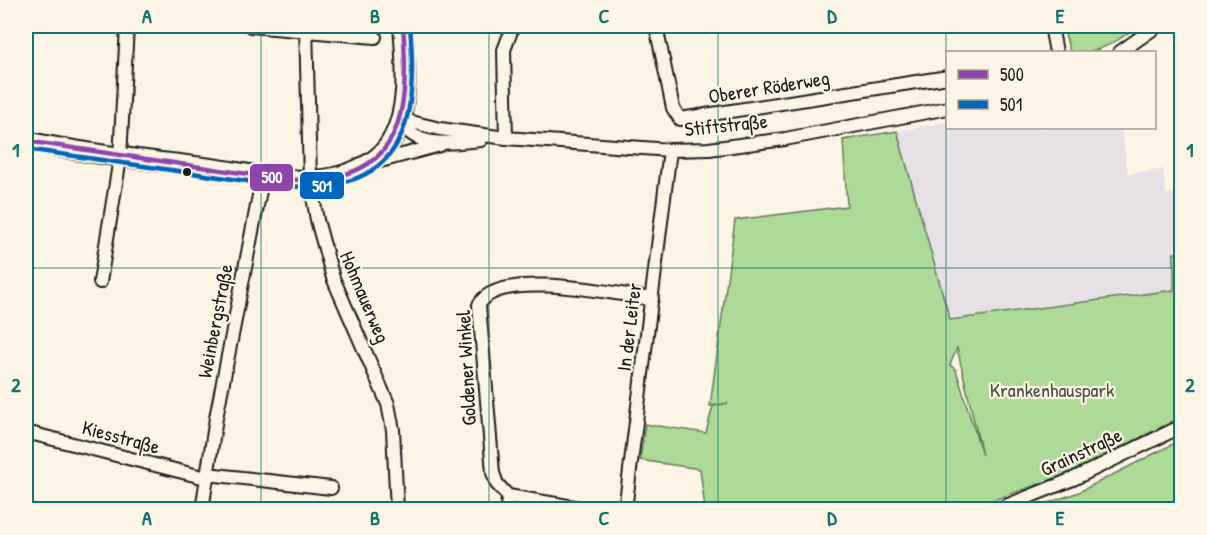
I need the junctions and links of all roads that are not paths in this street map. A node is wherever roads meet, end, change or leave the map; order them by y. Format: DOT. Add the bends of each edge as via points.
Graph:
graph roads {
  1 [pos="127,26"];
  2 [pos="251,26"];
  3 [pos="403,26"];
  4 [pos="1051,26"];
  5 [pos="1157,26"];
  6 [pos="307,28"];
  7 [pos="510,30"];
  8 [pos="657,32"];
  9 [pos="375,37"];
  10 [pos="1056,51"];
  11 [pos="1121,51"];
  12 [pos="946,77"];
  13 [pos="946,108"];
  14 [pos="399,119"];
  15 [pos="506,138"];
  16 [pos="26,141"];
  17 [pos="447,143"];
  18 [pos="670,150"];
  19 [pos="120,158"];
  20 [pos="364,166"];
  21 [pos="263,176"];
  22 [pos="310,179"];
  23 [pos="100,282"];
  24 [pos="652,299"];
  25 [pos="1182,426"];
  26 [pos="26,432"];
  27 [pos="207,476"];
  28 [pos="331,489"];
  29 [pos="508,496"];
  30 [pos="202,510"];
  31 [pos="397,510"];
  32 [pos="507,510"];
  33 [pos="592,510"];
  34 [pos="625,510"];
  35 [pos="996,510"];
  1 -- 19 [label="street"];
  2 -- 6 [label="street"];
  3 -- 14 [label="street" via="405,86"];
  4 -- 10 [label="street"];
  5 -- 11 [label="street"];
  6 -- 9 [label="street"];
  6 -- 22 [label="street, Hohmauerweg"];
  7 -- 15 [label="street" via="504,50"];
  8 -- 12 [label="street, Oberer Röderweg" via="673,108 680,119"];
  13 -- 18 [label="street, Stiftstraße" via="774,140"];
  14 -- 15 [label="street, Stiftstraße" via="449,131"];
  14 -- 17 [label="street, Stiftstraße" via="413,136"];
  14 -- 20 [label="street" via="388,146"];
  15 -- 17 [label="street, Stiftstraße"];
  15 -- 18 [label="street, Stiftstraße"];
  16 -- 19 [label="street"];
  17 -- 20 [label="street, Stiftstraße"];
  18 -- 24 [label="street, In der Leiter"];
  19 -- 21 [label="street"];
  19 -- 23 [label="street"];
  20 -- 22 [label="street" via="333,177"];
  21 -- 22 [label="street"];
  21 -- 27 [label="street, Weinbergstraße"];
  22 -- 31 [label="street, Hohmauerweg" via="333,278 388,404"];
  24 -- 29 [label="street, Goldener Winkel" via="532,285 483,296 479,305 493,473"];
  24 -- 34 [label="street, In der Leiter"];
  25 -- 35 [label="street, Grainstraße" via="1073,479"];
  26 -- 27 [label="street, Kiesstraße"];
  27 -- 28 [label="street"];
  27 -- 30 [label="street, Weinbergstraße"];
  29 -- 32 [label="street"];
  29 -- 33 [label="street"];
}
